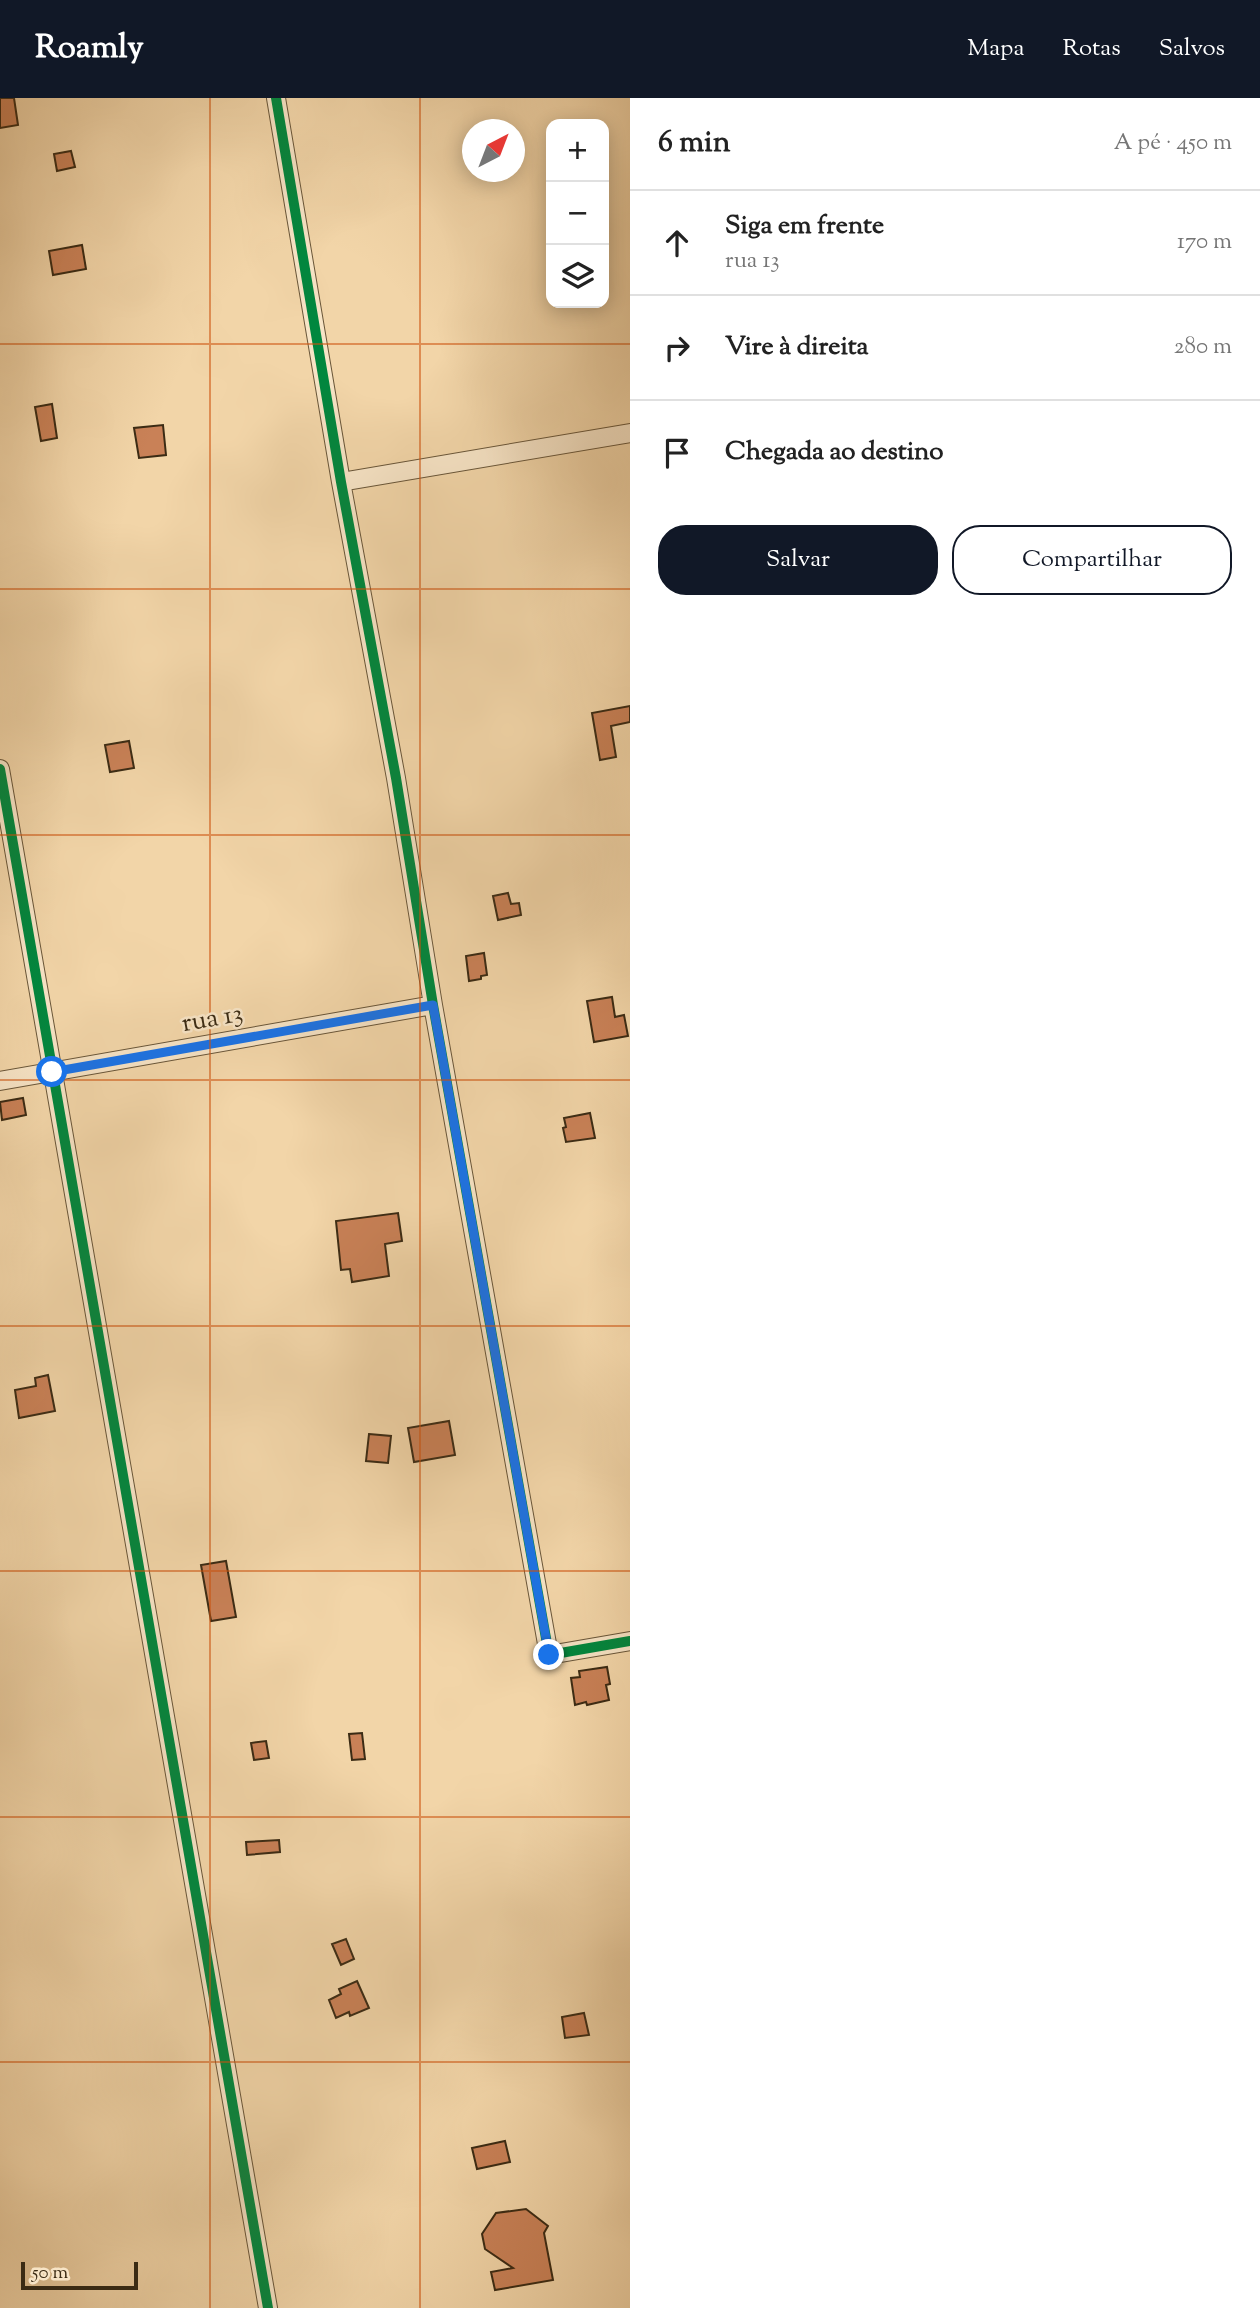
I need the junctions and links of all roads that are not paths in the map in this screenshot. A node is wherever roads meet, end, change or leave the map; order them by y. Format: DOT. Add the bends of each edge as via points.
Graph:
graph roads {
  1 [pos="276,98"];
  2 [pos="630,433"];
  3 [pos="341,482"];
  4 [pos="0,769"];
  5 [pos="433,1005"];
  6 [pos="52,1072"];
  7 [pos="0,1081"];
  8 [pos="630,1641"];
  9 [pos="268,2308"];
  1 -- 3 [label="street"];
  2 -- 3 [label="street"];
  3 -- 5 [label="street"];
  4 -- 6 [label="street"];
  5 -- 6 [label="street, rua 13"];
  5 -- 8 [label="street" via="549,1655"];
  6 -- 7 [label="street, rua 13"];
  6 -- 9 [label="street"];
}
